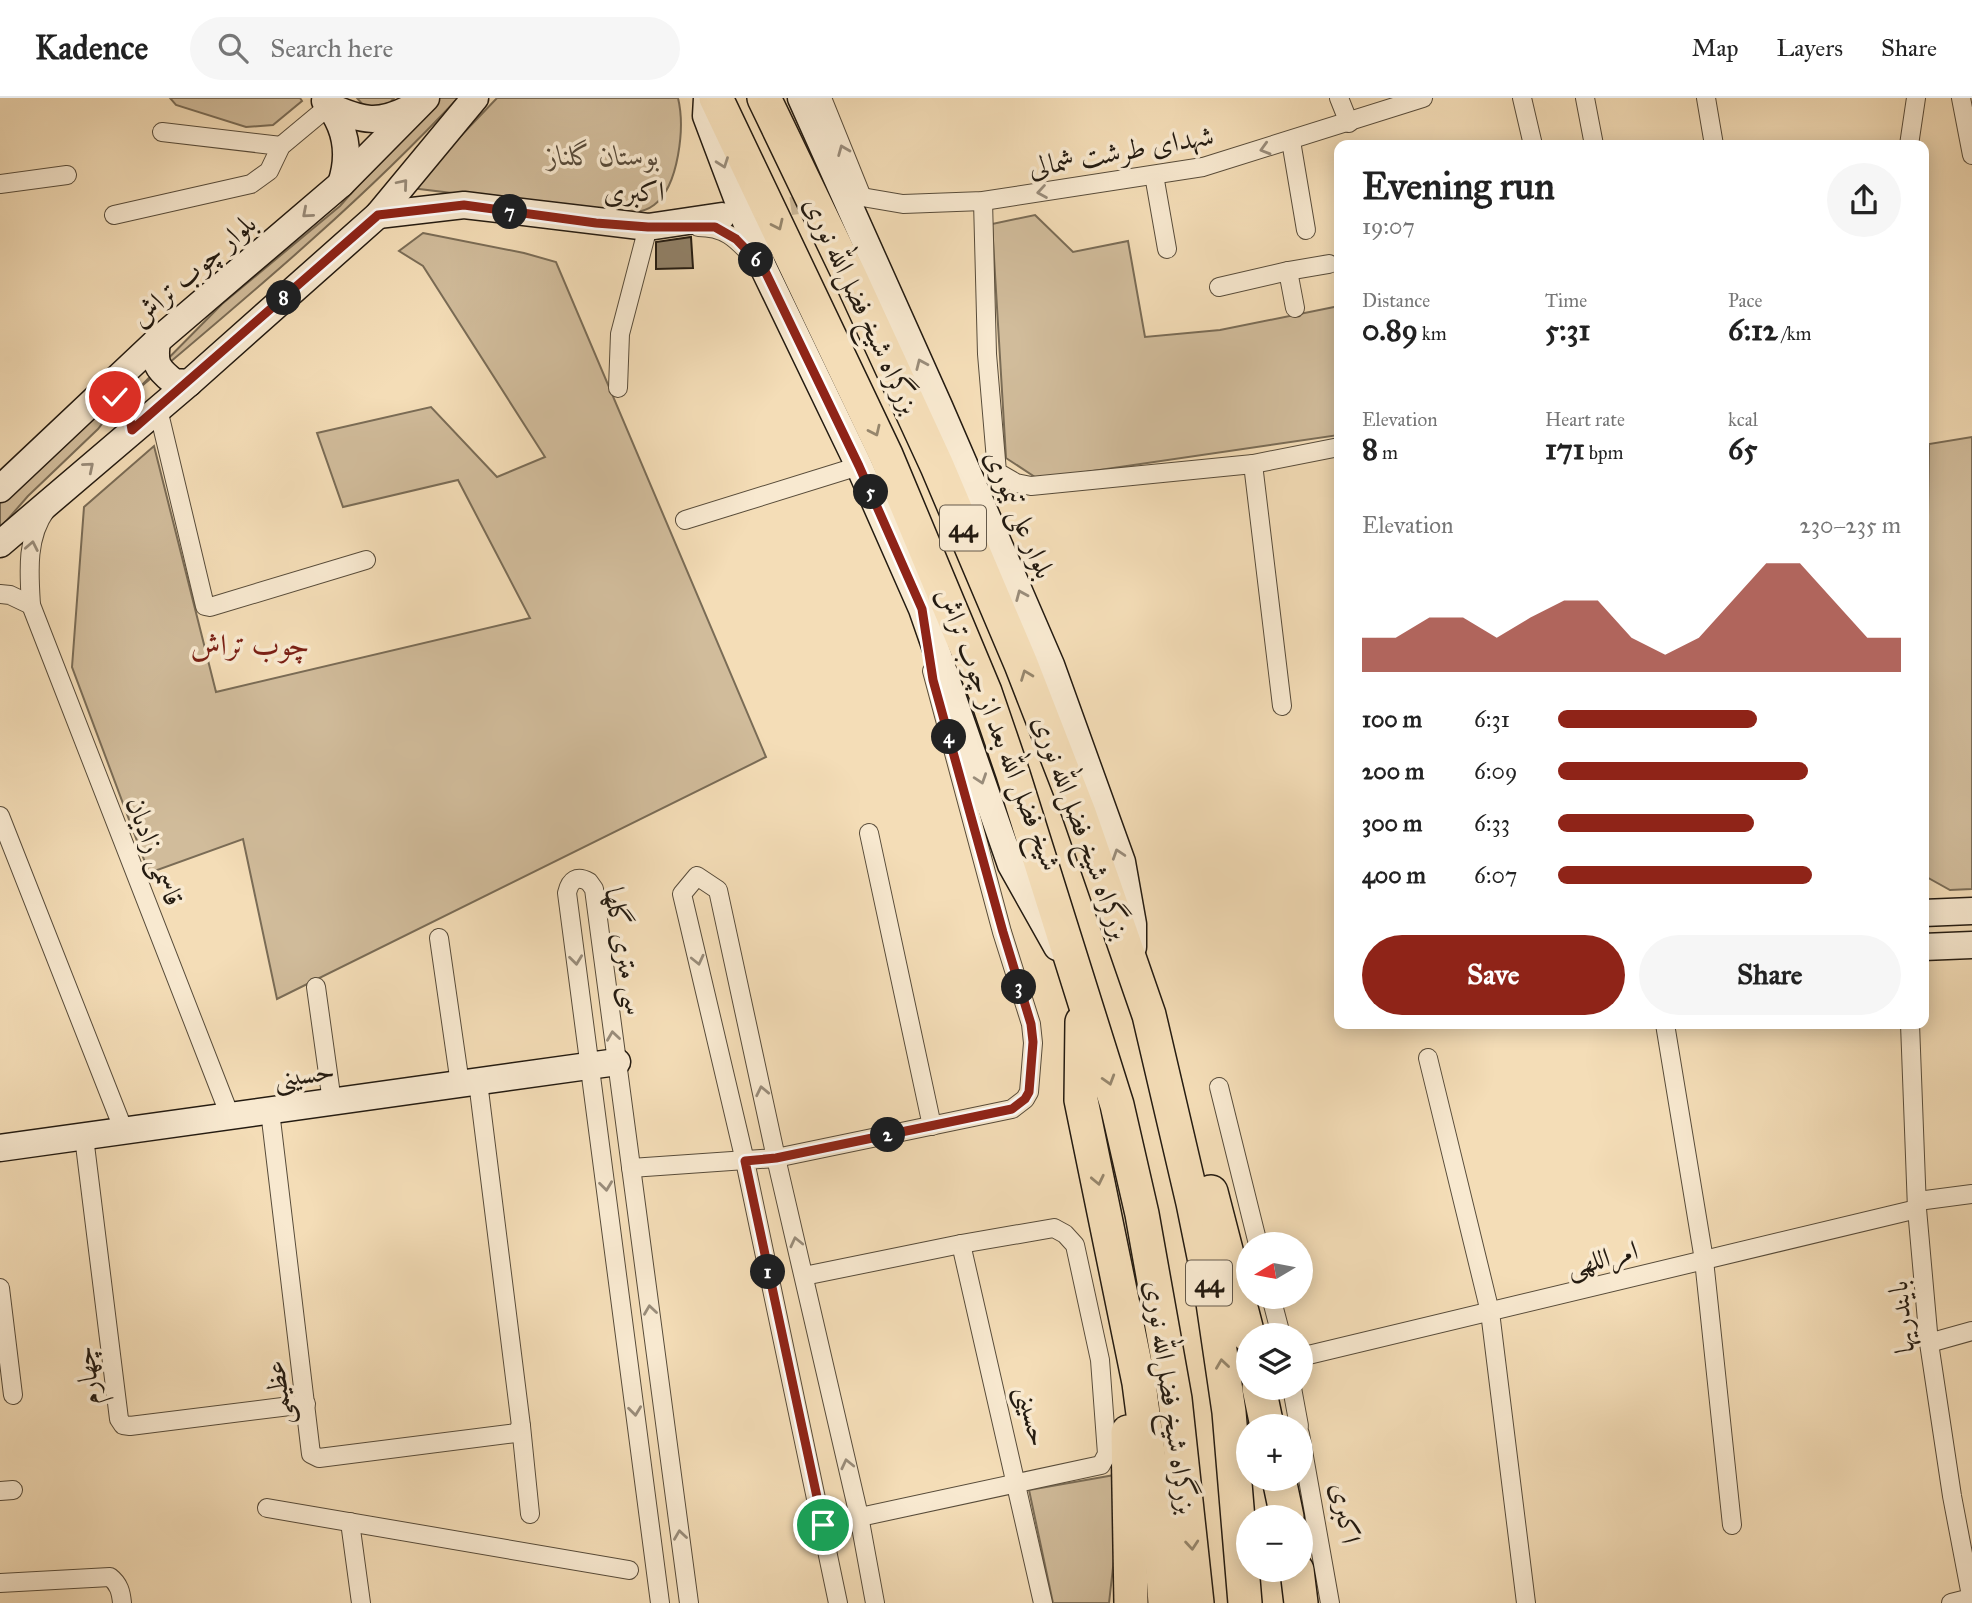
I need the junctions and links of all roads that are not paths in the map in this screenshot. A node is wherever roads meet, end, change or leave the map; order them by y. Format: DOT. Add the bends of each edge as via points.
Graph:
graph roads {
  1 [pos="426,98"];
  2 [pos="475,98"];
  3 [pos="708,98"];
  4 [pos="716,98"];
  5 [pos="764,98"];
  6 [pos="802,98"];
  7 [pos="822,98"];
  8 [pos="1339,98"];
  9 [pos="1423,98"];
  10 [pos="1522,98"];
  11 [pos="1585,98"];
  12 [pos="1706,98"];
  13 [pos="1916,98"];
  14 [pos="1961,98"];
  15 [pos="326,102"];
  16 [pos="1349,122"];
  17 [pos="162,132"];
  18 [pos="1532,140"];
  19 [pos="1593,140"];
  20 [pos="1713,140"];
  21 [pos="1910,140"];
  22 [pos="1291,141"];
  23 [pos="281,146"];
  24 [pos="1972,155"];
  25 [pos="67,175"];
  26 [pos="1154,176"];
  27 [pos="0,184"];
  28 [pos="341,184"];
  29 [pos="983,201"];
  30 [pos="114,215"];
  31 [pos="378,215"];
  32 [pos="722,216"];
  33 [pos="648,227"];
  34 [pos="1306,230"];
  35 [pos="1167,249"];
  36 [pos="1329,264"];
  37 [pos="763,267"];
  38 [pos="1288,271"];
  39 [pos="1219,287"];
  40 [pos="1295,308"];
  41 [pos="157,341"];
  42 [pos="189,383"];
  43 [pos="618,388"];
  44 [pos="102,394"];
  45 [pos="158,409"];
  46 [pos="132,430"];
  47 [pos="1334,448"];
  48 [pos="1253,464"];
  49 [pos="859,466"];
  50 [pos="0,489"];
  51 [pos="58,494"];
  52 [pos="685,520"];
  53 [pos="0,544"];
  54 [pos="366,560"];
  55 [pos="0,594"];
  56 [pos="31,605"];
  57 [pos="922,609"];
  58 [pos="1282,706"];
  59 [pos="0,816"];
  60 [pos="869,833"];
  61 [pos="1972,911"];
  62 [pos="1929,913"];
  63 [pos="439,938"];
  64 [pos="1972,945"];
  65 [pos="1929,947"];
  66 [pos="1134,969"];
  67 [pos="316,987"];
  68 [pos="1082,991"];
  69 [pos="1149,1015"];
  70 [pos="1666,1029"];
  71 [pos="1910,1029"];
  72 [pos="1428,1058"];
  73 [pos="617,1062"];
  74 [pos="590,1066"];
  75 [pos="469,1083"];
  76 [pos="1219,1087"];
  77 [pos="332,1102"];
  78 [pos="270,1111"];
  79 [pos="230,1116"];
  80 [pos="932,1126"];
  81 [pos="124,1131"];
  82 [pos="84,1137"];
  83 [pos="0,1149"];
  84 [pos="776,1158"];
  85 [pos="745,1161"];
  86 [pos="631,1168"];
  87 [pos="1972,1194"];
  88 [pos="1917,1205"];
  89 [pos="1255,1232"];
  90 [pos="961,1244"];
  91 [pos="1704,1260"];
  92 [pos="804,1276"];
  93 [pos="0,1288"];
  94 [pos="1490,1312"];
  95 [pos="1245,1323"];
  96 [pos="1972,1331"];
  97 [pos="1126,1332"];
  98 [pos="1929,1343"];
  99 [pos="1313,1354"];
  100 [pos="13,1395"];
  101 [pos="306,1404"];
  102 [pos="522,1426"];
  103 [pos="1016,1482"];
  104 [pos="1310,1491"];
  105 [pos="267,1508"];
  106 [pos="1129,1512"];
  107 [pos="530,1514"];
  108 [pos="859,1516"];
  109 [pos="350,1522"];
  110 [pos="823,1525"];
  111 [pos="1732,1525"];
  112 [pos="629,1570"];
  113 [pos="1281,1582"];
  114 [pos="1298,1582"];
  115 [pos="0,1583"];
  116 [pos="1972,1600"];
  117 [pos="122,1603"];
  118 [pos="361,1603"];
  119 [pos="660,1603"];
  120 [pos="689,1603"];
  121 [pos="838,1603"];
  122 [pos="875,1603"];
  123 [pos="1043,1603"];
  124 [pos="1118,1603"];
  125 [pos="1131,1603"];
  126 [pos="1165,1603"];
  127 [pos="1197,1603"];
  128 [pos="1245,1603"];
  129 [pos="1283,1603"];
  130 [pos="1301,1603"];
  131 [pos="1330,1603"];
  132 [pos="1526,1603"];
  133 [pos="1951,1603"];
  1 -- 15 [label="main road" via="396,116 381,119 360,118"];
  1 -- 28 [label="main road, بلوار چوب‌ تراش"];
  31 -- 2 [label="main road, one-way"];
  3 -- 37 [label="main road, شیخ فضل الله بعد از چوب تراش, one-way" via="706,116"];
  4 -- 68 [label="highway, بزرگراه شیخ فضل‌الله نوری / 44, one-way" via="886,455 985,692"];
  66 -- 5 [label="highway, بزرگراه شیخ فضل‌الله نوری / 44, one-way" via="1021,664 937,466"];
  66 -- 6 [label="main road, بلوار علی تیموری, one-way" via="1133,924 1122,863 1051,665"];
  29 -- 7 [label="street, شهدای طرشت شمالی, one-way" via="903,204 859,197"];
  8 -- 16 [label="street"];
  9 -- 16 [label="street, شهدای طرشت شمالی"];
  10 -- 18 [label="street"];
  11 -- 19 [label="street"];
  12 -- 20 [label="street"];
  13 -- 21 [label="street"];
  14 -- 24 [label="street"];
  15 -- 23 [label="street"];
  15 -- 28 [label="main road" via="346,142"];
  16 -- 22 [label="street, شهدای طرشت شمالی"];
  17 -- 23 [label="street"];
  22 -- 26 [label="street, شهدای طرشت شمالی, one-way"];
  22 -- 34 [label="street"];
  23 -- 30 [label="street" via="269,171 251,184"];
  25 -- 27 [label="street"];
  26 -- 29 [label="street, شهدای طرشت شمالی, one-way"];
  26 -- 35 [label="street"];
  28 -- 41 [label="main road, بلوار چوب‌ تراش, one-way"];
  29 -- 48 [label="street" via="987,354 997,472 1031,486"];
  31 -- 33 [label="main road, اکبری" via="464,205"];
  31 -- 42 [label="main road"];
  32 -- 33 [label="main road, اکبری"];
  33 -- 37 [label="street" via="715,227 736,239"];
  33 -- 43 [label="street" via="620,334"];
  36 -- 38 [label="street"];
  37 -- 49 [label="main road, شیخ فضل الله بعد از چوب تراش"];
  38 -- 39 [label="street"];
  38 -- 40 [label="street"];
  41 -- 42 [label="main road" via="159,368 174,382"];
  41 -- 44 [label="main road, بلوار چوب‌ تراش"];
  42 -- 45 [label="main road"];
  44 -- 46 [label="main road" via="122,403"];
  44 -- 50 [label="main road, بلوار چوب‌ تراش"];
  45 -- 46 [label="main road"];
  45 -- 54 [label="street" via="205,606"];
  51 -- 46 [label="main road, one-way"];
  47 -- 48 [label="street"];
  48 -- 58 [label="street"];
  49 -- 52 [label="street"];
  49 -- 57 [label="main road, شیخ فضل الله بعد از چوب تراش"];
  51 -- 53 [label="main road"];
  56 -- 51 [label="street, قاسمی زادیان, one-way" via="29,563 37,522"];
  55 -- 56 [label="street"];
  56 -- 79 [label="street, قاسمی زادیان"];
  57 -- 68 [label="main road, شیخ فضل الله بعد از چوب تراش, one-way" via="1011,865"];
  57 -- 80 [label="street" via="933,680 1033,1042 1029,1092 1019,1105"];
  59 -- 81 [label="street"];
  60 -- 80 [label="street"];
  61 -- 62 [label="main road"];
  63 -- 75 [label="street"];
  64 -- 65 [label="main road"];
  66 -- 69 [label="highway, بزرگراه شیخ فضل‌الله نوری / 44"];
  67 -- 77 [label="street"];
  68 -- 97 [label="highway, one-way" via="1081,1100"];
  68 -- 127 [label="highway, بزرگراه شیخ فضل‌الله نوری / 44, one-way" via="1117,1105 1142,1214 1175,1399"];
  69 -- 95 [label="highway" via="1185,1107"];
  128 -- 69 [label="highway, بزرگراه شیخ فضل‌الله نوری / 44, one-way" via="1228,1412 1212,1296"];
  70 -- 91 [label="street"];
  71 -- 88 [label="street, بایندریها"];
  72 -- 94 [label="street"];
  73 -- 74 [label="main road, حسینی"];
  73 -- 74 [label="street, سی متری گلها, one-way" via="594,889 579,878 567,893"];
  73 -- 86 [label="street, سی متری گلها"];
  74 -- 75 [label="main road, حسینی"];
  74 -- 119 [label="street, سی متری گلها, one-way"];
  75 -- 77 [label="main road, حسینی"];
  75 -- 102 [label="street"];
  76 -- 89 [label="street"];
  77 -- 78 [label="main road, حسینی"];
  78 -- 79 [label="main road, حسینی"];
  78 -- 101 [label="street, عظیمی"];
  79 -- 81 [label="main road, حسینی"];
  80 -- 84 [label="street"];
  81 -- 82 [label="main road, حسینی"];
  82 -- 83 [label="main road, حسینی"];
  82 -- 101 [label="street, چهارم" via="123,1425"];
  84 -- 85 [label="street"];
  84 -- 85 [label="street, one-way" via="718,890 697,876 682,894"];
  92 -- 84 [label="street, one-way"];
  85 -- 86 [label="street"];
  85 -- 110 [label="street"];
  120 -- 86 [label="street, سی متری گلها, one-way"];
  87 -- 88 [label="street, امراللهی"];
  88 -- 91 [label="street, امراللهی"];
  88 -- 98 [label="street, بایندریها"];
  90 -- 92 [label="street"];
  90 -- 103 [label="street, حسینی"];
  90 -- 103 [label="street" via="1054,1228 1075,1245 1100,1360 1107,1454 1101,1465"];
  91 -- 94 [label="street, امراللهی"];
  91 -- 111 [label="street"];
  108 -- 92 [label="street, one-way"];
  93 -- 100 [label="street"];
  94 -- 99 [label="street, امراللهی"];
  94 -- 132 [label="street"];
  96 -- 98 [label="street"];
  97 -- 106 [label="highway"];
  97 -- 126 [label="highway" via="1146,1429"];
  98 -- 116 [label="street, بایندریها"];
  101 -- 102 [label="street, عظیمی" via="311,1454 319,1458 516,1433"];
  102 -- 107 [label="street"];
  103 -- 108 [label="street"];
  103 -- 123 [label="street, حسینی"];
  104 -- 131 [label="street, اکبری"];
  105 -- 109 [label="street"];
  106 -- 124 [label="highway"];
  106 -- 125 [label="highway"];
  108 -- 110 [label="street"];
  108 -- 122 [label="street"];
  109 -- 112 [label="street"];
  109 -- 118 [label="street"];
  110 -- 121 [label="street"];
  113 -- 129 [label="highway"];
  114 -- 130 [label="highway"];
  115 -- 117 [label="street" via="110,1577 121,1591"];
  116 -- 133 [label="street"];
}
